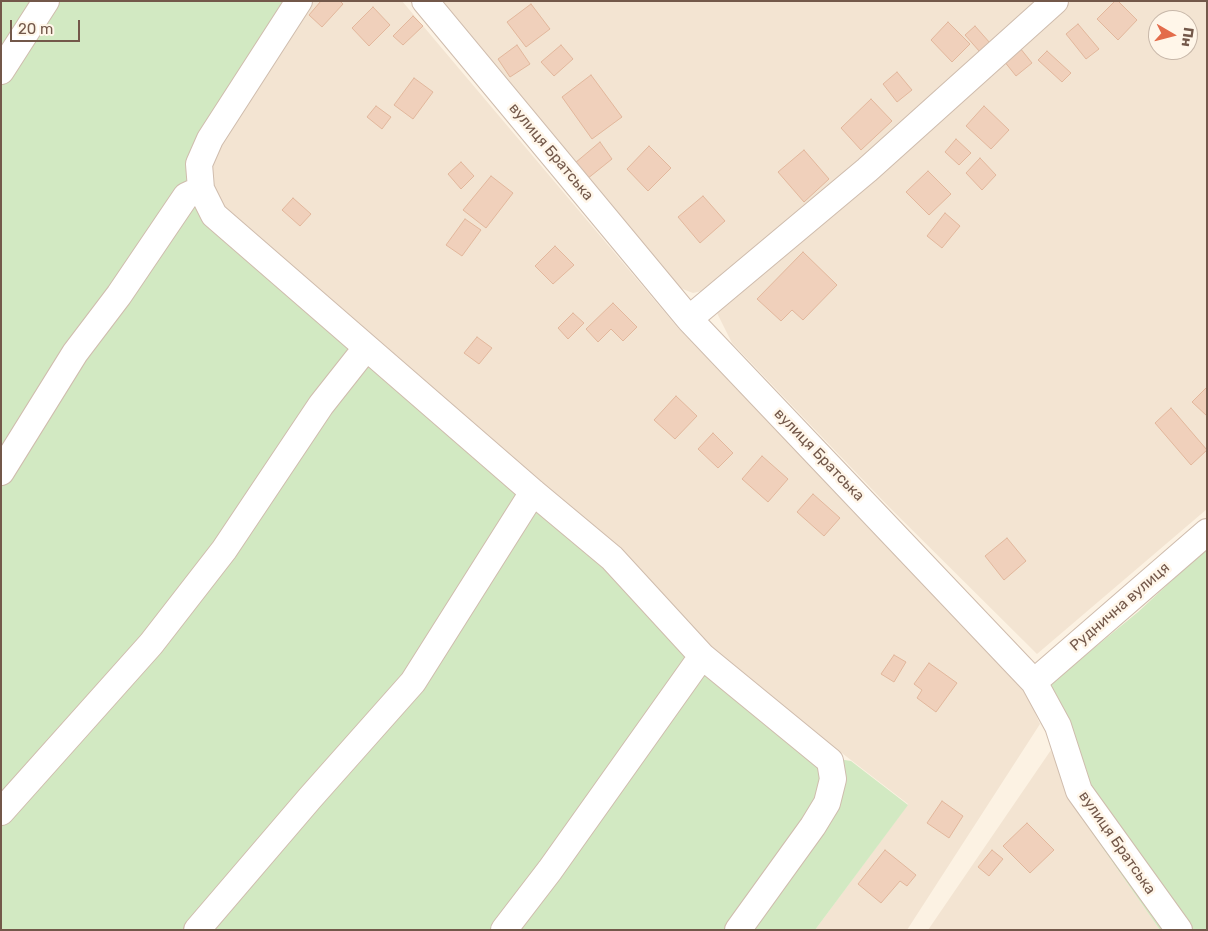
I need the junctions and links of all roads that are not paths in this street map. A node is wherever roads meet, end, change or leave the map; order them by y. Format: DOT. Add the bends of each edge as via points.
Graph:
graph roads {
  1 [pos="46,1"];
  2 [pos="299,1"];
  3 [pos="425,1"];
  4 [pos="1055,1"];
  5 [pos="1,71"];
  6 [pos="201,189"];
  7 [pos="689,319"];
  8 [pos="366,348"];
  9 [pos="1,472"];
  10 [pos="533,492"];
  11 [pos="1207,532"];
  12 [pos="702,656"];
  13 [pos="1034,682"];
  14 [pos="1,812"];
  15 [pos="197,930"];
  16 [pos="504,930"];
  17 [pos="738,930"];
  18 [pos="1179,930"];
  1 -- 5 [label="street"];
  2 -- 6 [label="street" via="210,139 200,164"];
  3 -- 7 [label="street, вулиця Братська"];
  4 -- 7 [label="street" via="867,170"];
  6 -- 8 [label="street" via="214,215"];
  6 -- 9 [label="street" via="186,196 120,295 75,353"];
  7 -- 13 [label="street, вулиця Братська"];
  8 -- 10 [label="street"];
  8 -- 14 [label="street" via="321,405 224,550 157,636"];
  10 -- 12 [label="street" via="612,558"];
  10 -- 15 [label="street" via="413,682"];
  11 -- 13 [label="street, Руднична вулиця"];
  12 -- 16 [label="street"];
  12 -- 17 [label="street" via="830,761 832,779 827,803"];
  13 -- 18 [label="street, вулиця Братська" via="1058,726 1080,791"];
}
